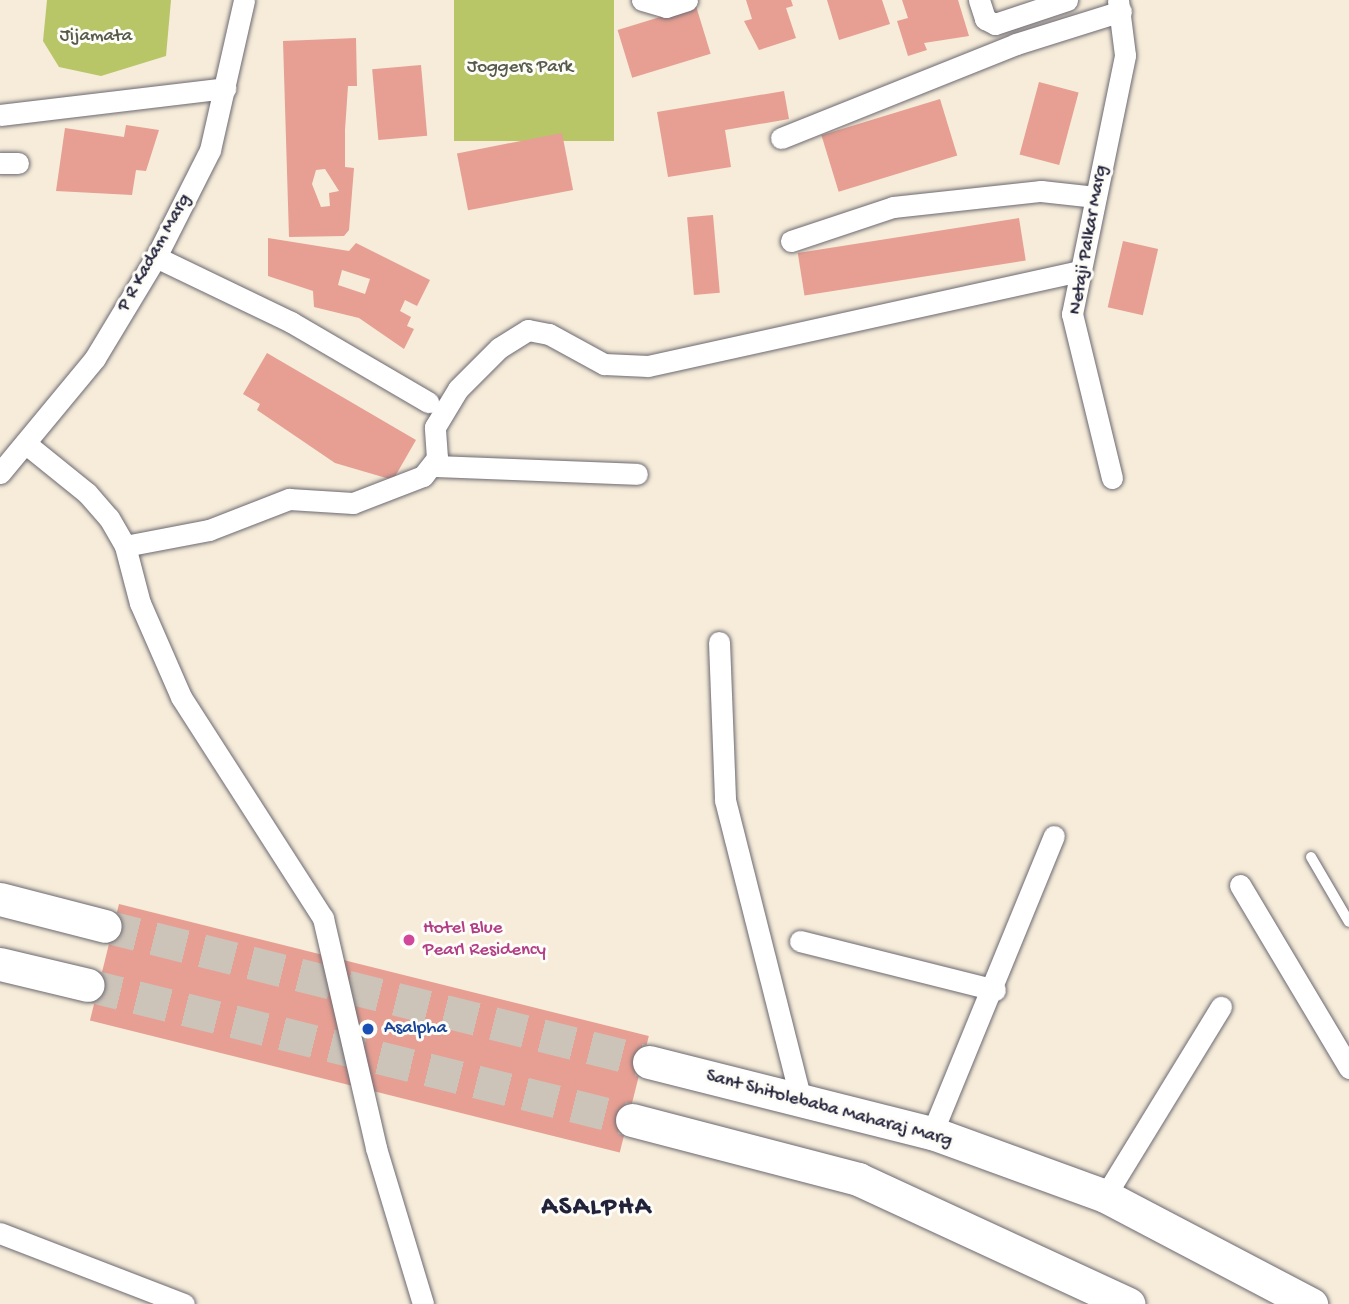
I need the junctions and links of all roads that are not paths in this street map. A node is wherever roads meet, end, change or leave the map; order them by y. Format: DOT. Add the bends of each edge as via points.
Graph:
graph roads {
  1 [pos="244,0"];
  2 [pos="642,0"];
  3 [pos="687,0"];
  4 [pos="979,0"];
  5 [pos="1067,0"];
  6 [pos="1119,5"];
  7 [pos="225,88"];
  8 [pos="0,115"];
  9 [pos="781,138"];
  10 [pos="1096,197"];
  11 [pos="791,241"];
  12 [pos="156,257"];
  13 [pos="1080,271"];
  14 [pos="428,402"];
  15 [pos="25,443"];
  16 [pos="433,466"];
  17 [pos="0,473"];
  18 [pos="637,474"];
  19 [pos="1112,478"];
  20 [pos="125,546"];
  21 [pos="719,642"];
  22 [pos="1054,836"];
  23 [pos="1311,857"];
  24 [pos="1240,885"];
  25 [pos="0,899"];
  26 [pos="1349,922"];
  27 [pos="105,926"];
  28 [pos="800,941"];
  29 [pos="0,964"];
  30 [pos="88,985"];
  31 [pos="995,990"];
  32 [pos="1221,1007"];
  33 [pos="649,1062"];
  34 [pos="1349,1068"];
  35 [pos="802,1100"];
  36 [pos="632,1120"];
  37 [pos="932,1133"];
  38 [pos="1105,1196"];
  39 [pos="0,1233"];
  40 [pos="184,1304"];
  41 [pos="423,1304"];
  42 [pos="1129,1304"];
  43 [pos="1311,1304"];
  1 -- 7 [label="street, P R Kadam Marg"];
  2 -- 3 [label="street" via="666,7"];
  4 -- 5 [label="street" via="985,19 995,24"];
  6 -- 9 [label="street"];
  6 -- 10 [label="street, Netaji Palkar Marg" via="1125,55"];
  7 -- 8 [label="street"];
  7 -- 12 [label="street, P R Kadam Marg" via="210,150"];
  10 -- 11 [label="street" via="1041,191 893,207"];
  10 -- 13 [label="street, Netaji Palkar Marg"];
  12 -- 14 [label="street" via="291,322"];
  12 -- 15 [label="street, P R Kadam Marg" via="95,358"];
  13 -- 16 [label="street" via="648,366 604,364 549,334 528,330 499,348 458,389 435,427"];
  13 -- 19 [label="street, Netaji Palkar Marg" via="1072,314"];
  15 -- 17 [label="street, P R Kadam Marg"];
  15 -- 20 [label="street" via="87,493"];
  16 -- 18 [label="street"];
  16 -- 20 [label="street" via="397,489 353,503 289,499 209,530"];
  20 -- 41 [label="street" via="140,603 181,697 323,918 376,1149"];
  21 -- 35 [label="street" via="724,800"];
  22 -- 31 [label="street"];
  23 -- 26 [label="lane"];
  24 -- 34 [label="street"];
  25 -- 27 [label="main road"];
  28 -- 31 [label="street"];
  29 -- 30 [label="main road"];
  31 -- 37 [label="street"];
  32 -- 38 [label="street"];
  33 -- 35 [label="main road, Sant Shitolebaba Maharaj Marg"];
  35 -- 37 [label="main road, Sant Shitolebaba Maharaj Marg"];
  36 -- 42 [label="main road" via="858,1179"];
  37 -- 38 [label="main road, Sant Shitolebaba Maharaj Marg"];
  38 -- 43 [label="main road, Sant Shitolebaba Maharaj Marg"];
  39 -- 40 [label="street"];
}
